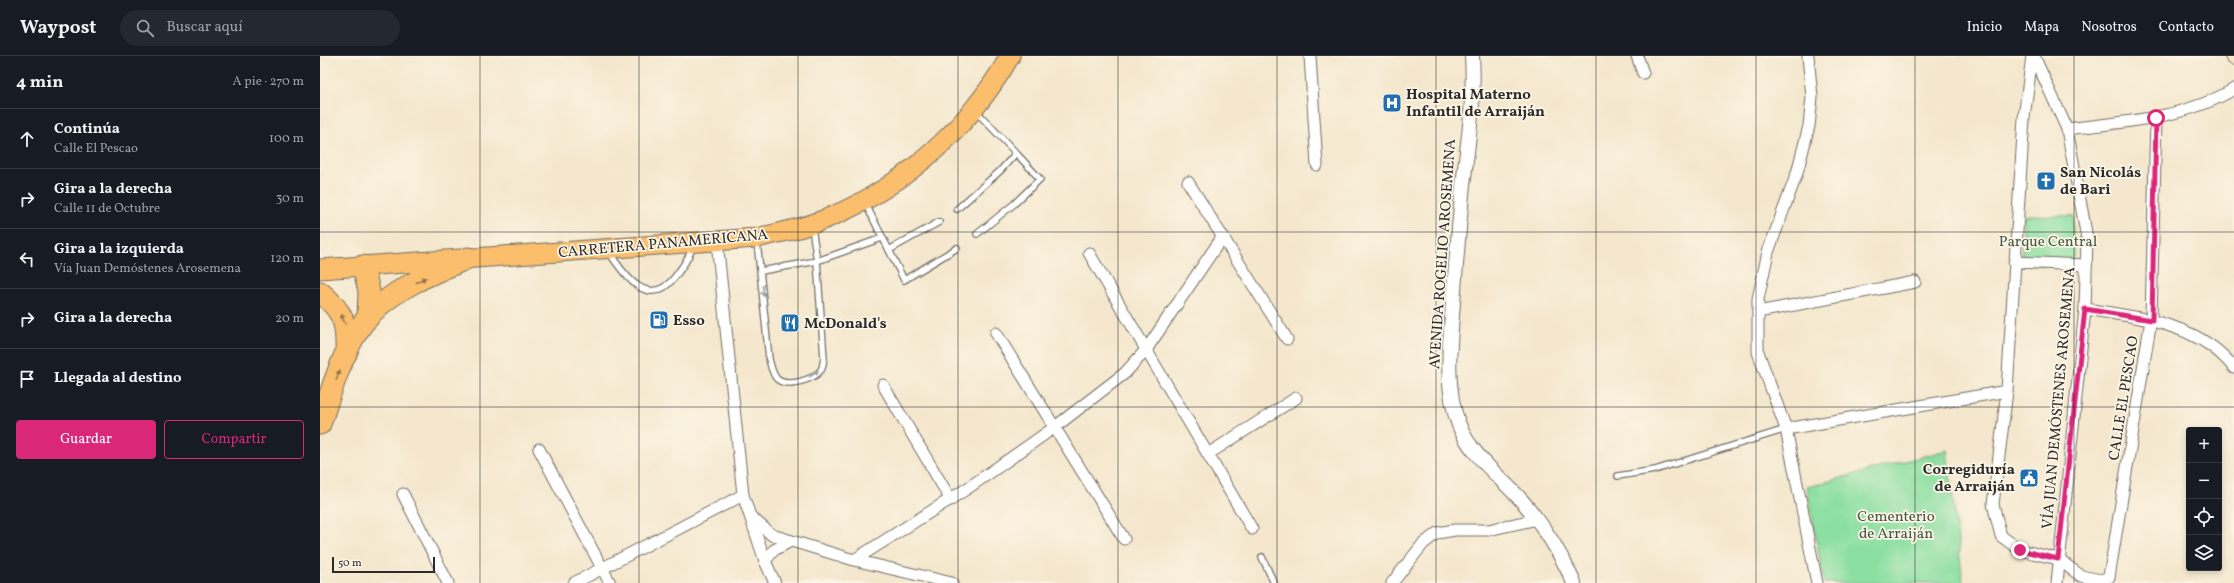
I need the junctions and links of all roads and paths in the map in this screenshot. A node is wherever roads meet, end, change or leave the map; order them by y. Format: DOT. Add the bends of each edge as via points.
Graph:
graph roads {
  1 [pos="1010,56"];
  2 [pos="1310,56"];
  3 [pos="1472,56"];
  4 [pos="1637,56"];
  5 [pos="1808,56"];
  6 [pos="2033,56"];
  7 [pos="1643,73"];
  8 [pos="2234,89"];
  9 [pos="974,109"];
  10 [pos="2156,118"];
  11 [pos="2067,129"];
  12 [pos="1016,153"];
  13 [pos="1317,164"];
  14 [pos="1188,182"];
  15 [pos="864,201"];
  16 [pos="957,209"];
  17 [pos="939,222"];
  18 [pos="811,225"];
  19 [pos="977,234"];
  20 [pos="1223,236"];
  21 [pos="756,238"];
  22 [pos="882,238"];
  23 [pos="717,241"];
  24 [pos="695,242"];
  25 [pos="607,248"];
  26 [pos="957,248"];
  27 [pos="889,250"];
  28 [pos="1089,253"];
  29 [pos="468,258"];
  30 [pos="817,261"];
  31 [pos="2014,262"];
  32 [pos="363,266"];
  33 [pos="2086,266"];
  34 [pos="320,269"];
  35 [pos="761,271"];
  36 [pos="1914,282"];
  37 [pos="320,292"];
  38 [pos="2085,309"];
  39 [pos="1758,312"];
  40 [pos="368,318"];
  41 [pos="2152,320"];
  42 [pos="996,333"];
  43 [pos="1287,339"];
  44 [pos="1146,350"];
  45 [pos="346,354"];
  46 [pos="2234,368"];
  47 [pos="883,385"];
  48 [pos="2007,391"];
  49 [pos="1296,398"];
  50 [pos="320,424"];
  51 [pos="1055,427"];
  52 [pos="1786,429"];
  53 [pos="539,449"];
  54 [pos="1208,454"];
  55 [pos="1618,476"];
  56 [pos="403,494"];
  57 [pos="743,495"];
  58 [pos="951,500"];
  59 [pos="750,517"];
  60 [pos="1537,519"];
  61 [pos="1252,529"];
  62 [pos="1124,539"];
  63 [pos="791,541"];
  64 [pos="1262,557"];
  65 [pos="2058,559"];
  66 [pos="854,560"];
  67 [pos="765,561"];
  68 [pos="602,568"];
  69 [pos="448,583"];
  70 [pos="574,583"];
  71 [pos="610,583"];
  72 [pos="775,583"];
  73 [pos="952,583"];
  74 [pos="1274,583"];
  75 [pos="1392,583"];
  76 [pos="1574,583"];
  77 [pos="1817,583"];
  78 [pos="2057,583"];
  1 -- 9 [label="highway, CARRETERA PANAMERICANA"];
  2 -- 13 [label="street"];
  3 -- 60 [label="street, AVENIDA ROGELIO AROSEMENA" via="1474,86 1452,317 1450,396 1459,426 1477,454"];
  4 -- 7 [label="street"];
  5 -- 39 [label="street" via="1812,97 1809,126 1797,173 1768,252 1758,299"];
  6 -- 11 [label="street, VÍA JUAN DEMÓSTENES AROSEMENA"];
  6 -- 31 [label="street" via="2024,118"];
  8 -- 10 [label="street" via="2216,100"];
  9 -- 12 [label="lane"];
  9 -- 15 [label="highway, CARRETERA PANAMERICANA" via="948,138 912,169"];
  10 -- 11 [label="street"];
  10 -- 41 [label="street, CALLE EL PESCAO"];
  11 -- 33 [label="street, VÍA JUAN DEMÓSTENES AROSEMENA" via="2087,238"];
  12 -- 16 [label="lane" via="1000,171"];
  12 -- 19 [label="lane" via="1040,179"];
  14 -- 20 [label="street"];
  15 -- 18 [label="highway, CARRETERA PANAMERICANA"];
  15 -- 22 [label="lane"];
  17 -- 27 [label="lane"];
  18 -- 21 [label="highway, CARRETERA PANAMERICANA"];
  18 -- 30 [label="lane"];
  20 -- 43 [label="street"];
  20 -- 44 [label="street"];
  21 -- 23 [label="highway, CARRETERA PANAMERICANA"];
  21 -- 35 [label="lane"];
  22 -- 27 [label="lane"];
  22 -- 30 [label="lane"];
  23 -- 24 [label="highway, CARRETERA PANAMERICANA"];
  23 -- 57 [label="street"];
  24 -- 25 [label="highway, CARRETERA PANAMERICANA"];
  24 -- 25 [label="lane" via="677,274 667,286 658,291 647,291 638,287 622,271"];
  25 -- 29 [label="highway, CARRETERA PANAMERICANA"];
  26 -- 27 [label="lane" via="904,280"];
  28 -- 44 [label="street"];
  29 -- 32 [label="highway, CARRETERA PANAMERICANA"];
  40 -- 29 [label="highway, one-way" via="379,306 400,291"];
  30 -- 35 [label="lane"];
  35 -- 30 [label="lane, one-way" via="772,371 778,380 798,382 812,377 821,370 824,358"];
  31 -- 33 [label="street"];
  31 -- 48 [label="street"];
  32 -- 34 [label="highway, CARRETERA PANAMERICANA"];
  32 -- 40 [label="highway" via="369,291"];
  33 -- 38 [label="street, VÍA JUAN DEMÓSTENES AROSEMENA"];
  36 -- 39 [label="street"];
  45 -- 37 [label="highway, one-way" via="345,322 338,310"];
  38 -- 41 [label="street"];
  38 -- 65 [label="street, VÍA JUAN DEMÓSTENES AROSEMENA"];
  39 -- 52 [label="street" via="1758,352"];
  40 -- 45 [label="highway"];
  41 -- 46 [label="street" via="2197,336 2228,360"];
  41 -- 65 [label="street, CALLE EL PESCAO" via="2110,576 2101,580 2081,576"];
  42 -- 51 [label="street"];
  44 -- 51 [label="street" via="1125,373"];
  44 -- 54 [label="street"];
  50 -- 45 [label="highway, one-way"];
  47 -- 58 [label="street"];
  48 -- 52 [label="street"];
  48 -- 65 [label="street" via="1993,504 2002,536 2020,550"];
  49 -- 54 [label="street"];
  51 -- 58 [label="street"];
  51 -- 62 [label="street"];
  52 -- 55 [label="lane" via="1655,470"];
  52 -- 77 [label="street"];
  53 -- 68 [label="street"];
  54 -- 61 [label="street"];
  56 -- 69 [label="street"];
  57 -- 59 [label="street"];
  57 -- 68 [label="street"];
  58 -- 66 [label="street"];
  59 -- 63 [label="street" via="772,535"];
  59 -- 67 [label="street"];
  60 -- 75 [label="street" via="1488,530 1437,533 1423,544"];
  60 -- 76 [label="street, AVENIDA ROGELIO AROSEMENA" via="1564,561"];
  63 -- 66 [label="street"];
  63 -- 67 [label="street" via="774,550"];
  64 -- 74 [label="lane"];
  65 -- 78 [label="street, VÍA JUAN DEMÓSTENES AROSEMENA"];
  66 -- 73 [label="street"];
  67 -- 72 [label="street"];
  68 -- 70 [label="street"];
  68 -- 71 [label="street"];
}
